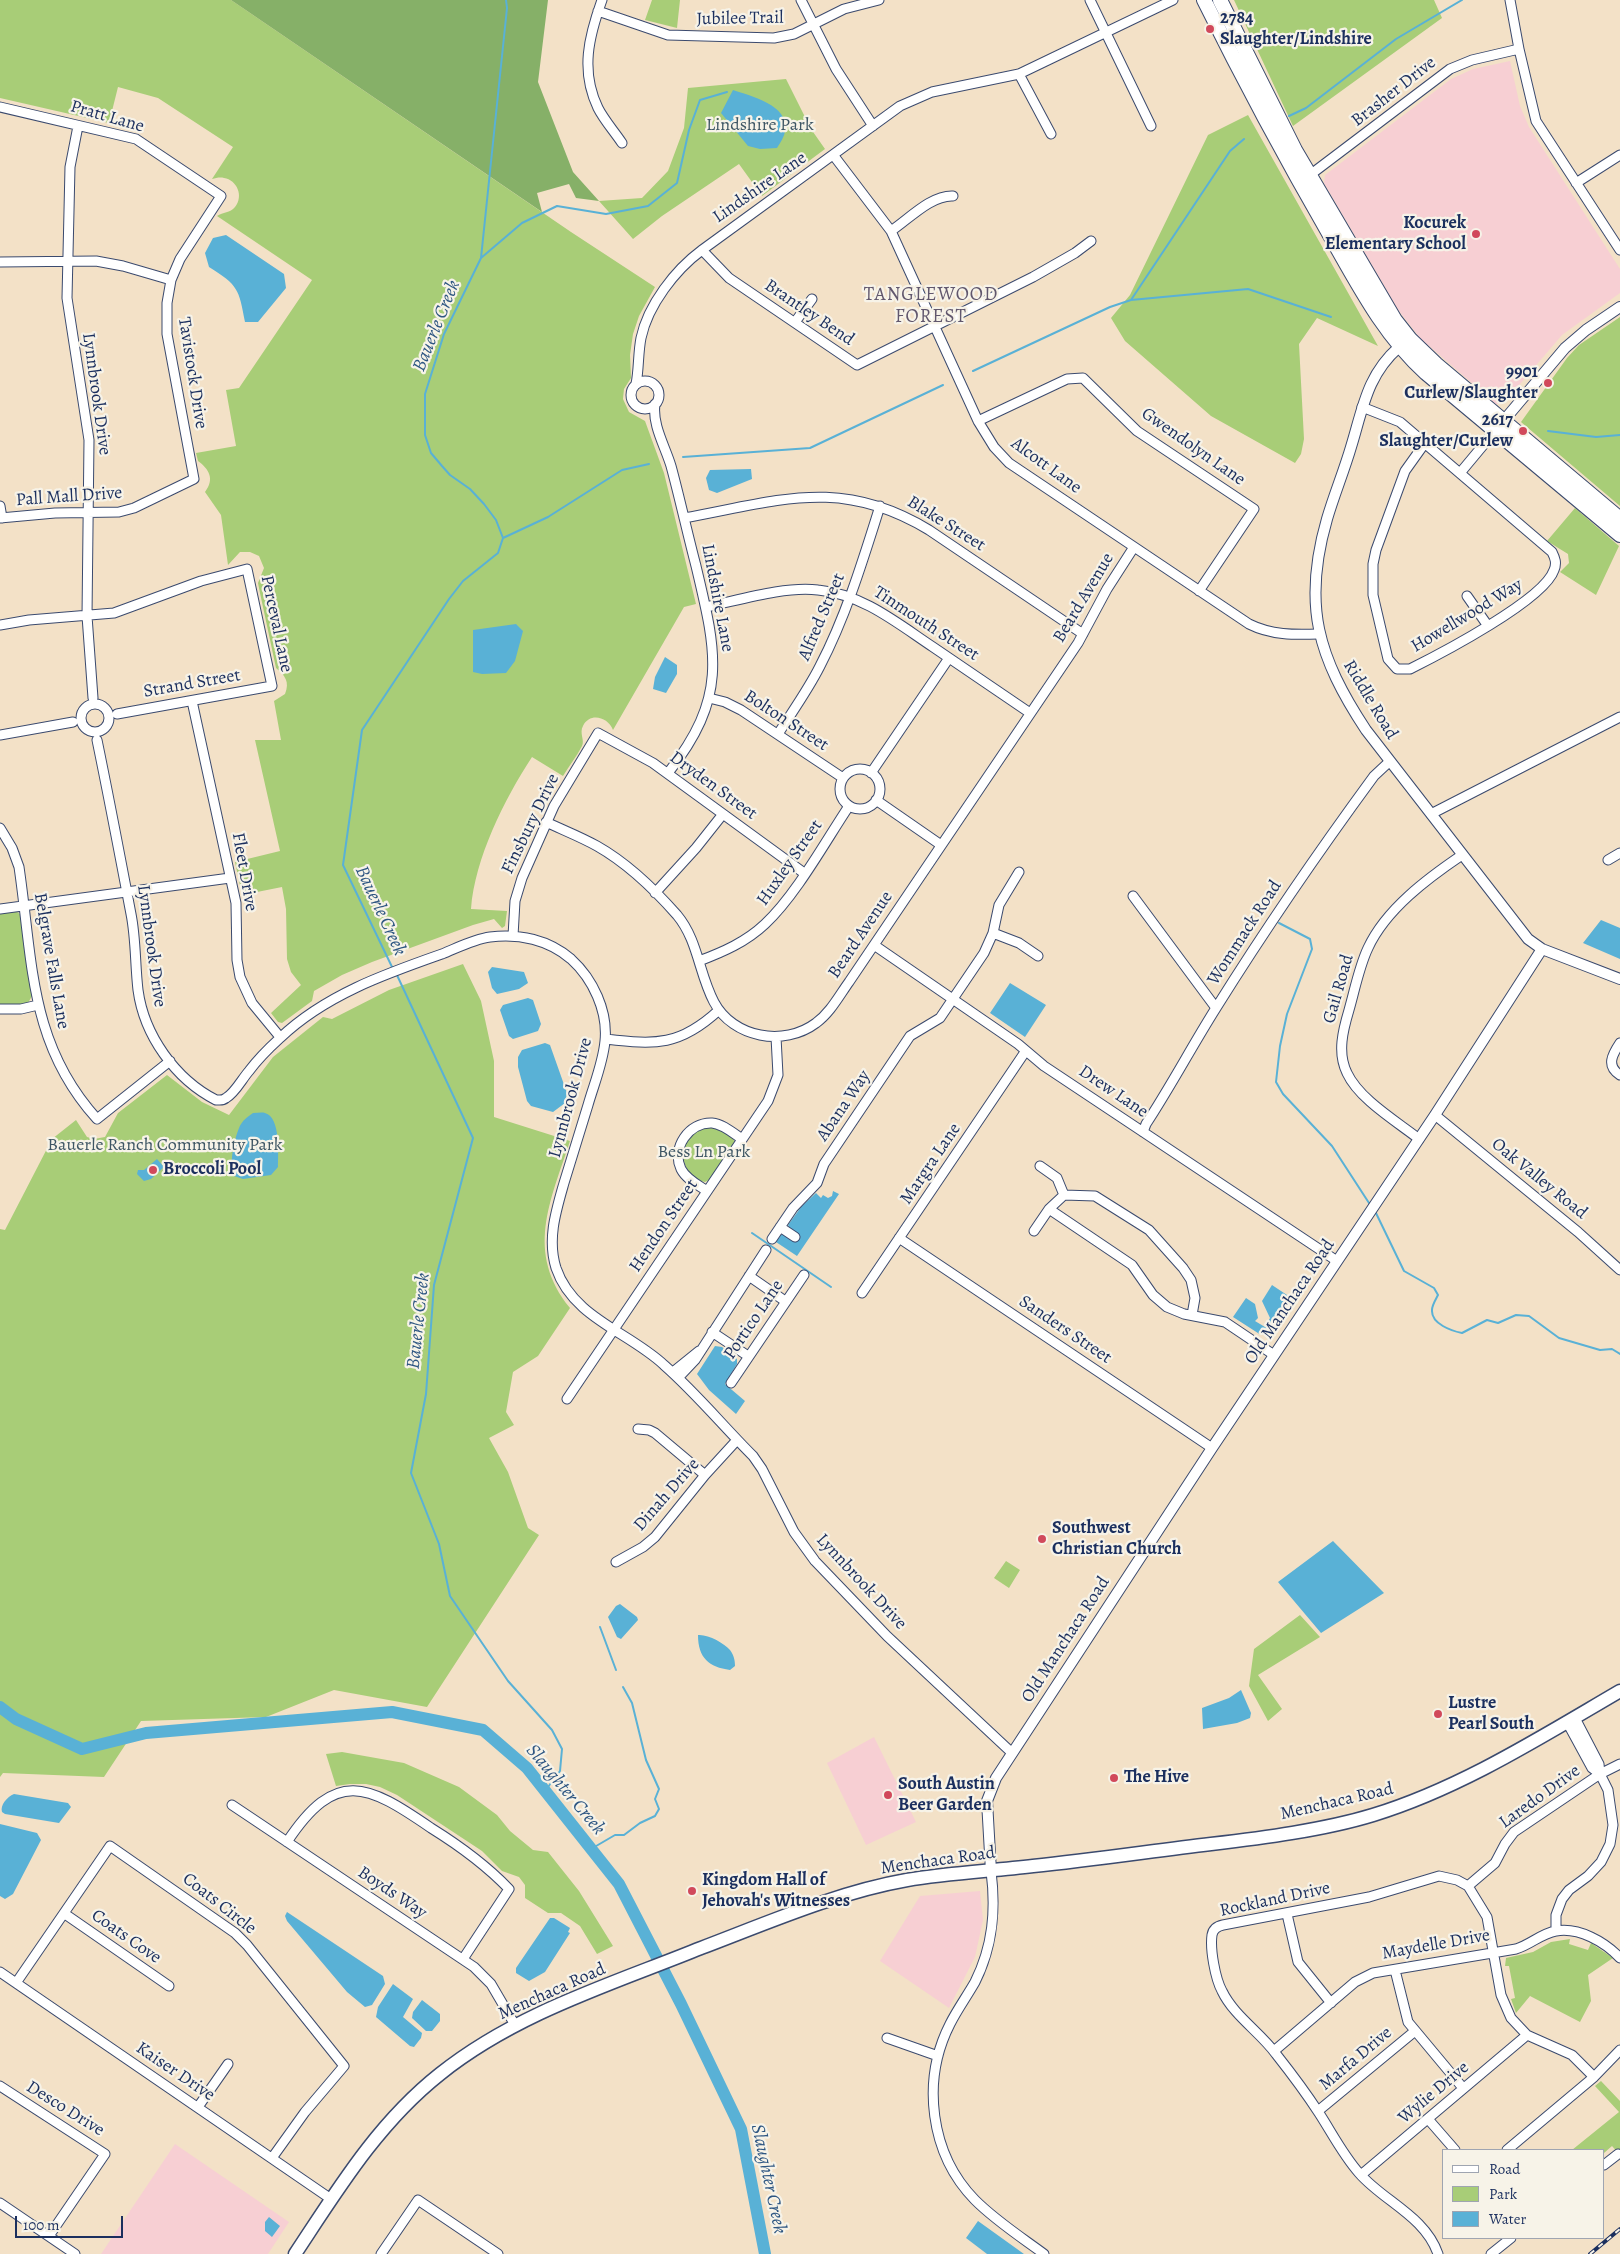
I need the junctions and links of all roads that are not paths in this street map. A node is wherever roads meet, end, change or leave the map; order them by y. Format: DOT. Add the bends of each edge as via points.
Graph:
graph roads {
  1 [pos="602,0"];
  2 [pos="801,0"];
  3 [pos="879,0"];
  4 [pos="1090,0"];
  5 [pos="1173,0"];
  6 [pos="1204,0"];
  7 [pos="1220,0"];
  8 [pos="1510,0"];
  9 [pos="598,11"];
  10 [pos="813,24"];
  11 [pos="1106,32"];
  12 [pos="1518,49"];
  13 [pos="1019,74"];
  14 [pos="0,107"];
  15 [pos="78,126"];
  16 [pos="872,126"];
  17 [pos="1151,126"];
  18 [pos="1051,134"];
  19 [pos="622,143"];
  20 [pos="1620,155"];
  21 [pos="834,156"];
  22 [pos="1304,179"];
  23 [pos="1576,184"];
  24 [pos="221,196"];
  25 [pos="953,196"];
  26 [pos="891,231"];
  27 [pos="1091,241"];
  28 [pos="702,250"];
  29 [pos="1620,250"];
  30 [pos="67,261"];
  31 [pos="0,262"];
  32 [pos="170,280"];
  33 [pos="812,299"];
  34 [pos="1620,307"];
  35 [pos="795,322"];
  36 [pos="934,325"];
  37 [pos="1399,347"];
  38 [pos="638,364"];
  39 [pos="649,382"];
  40 [pos="636,384"];
  41 [pos="655,404"];
  42 [pos="1362,407"];
  43 [pos="643,408"];
  44 [pos="978,421"];
  45 [pos="656,423"];
  46 [pos="1499,426"];
  47 [pos="1425,443"];
  48 [pos="1460,473"];
  49 [pos="194,479"];
  50 [pos="0,506"];
  51 [pos="880,506"];
  52 [pos="89,512"];
  53 [pos="1,518"];
  54 [pos="684,518"];
  55 [pos="1620,519"];
  56 [pos="1620,535"];
  57 [pos="1134,547"];
  58 [pos="1199,590"];
  59 [pos="1467,596"];
  60 [pos="849,597"];
  61 [pos="706,608"];
  62 [pos="87,616"];
  63 [pos="0,624"];
  64 [pos="1488,626"];
  65 [pos="1083,634"];
  66 [pos="1318,634"];
  67 [pos="949,658"];
  68 [pos="272,686"];
  69 [pos="709,698"];
  70 [pos="192,701"];
  71 [pos="93,703"];
  72 [pos="1030,713"];
  73 [pos="111,715"];
  74 [pos="1620,717"];
  75 [pos="82,720"];
  76 [pos="101,730"];
  77 [pos="91,731"];
  78 [pos="598,733"];
  79 [pos="778,734"];
  80 [pos="0,735"];
  81 [pos="97,740"];
  82 [pos="1390,762"];
  83 [pos="668,773"];
  84 [pos="871,773"];
  85 [pos="844,778"];
  86 [pos="876,800"];
  87 [pos="850,806"];
  88 [pos="723,814"];
  89 [pos="1431,814"];
  90 [pos="546,822"];
  91 [pos="0,828"];
  92 [pos="941,844"];
  93 [pos="1620,853"];
  94 [pos="1462,855"];
  95 [pos="1608,860"];
  96 [pos="1020,872"];
  97 [pos="804,873"];
  98 [pos="230,878"];
  99 [pos="127,892"];
  100 [pos="655,892"];
  101 [pos="1133,896"];
  102 [pos="24,906"];
  103 [pos="0,910"];
  104 [pos="993,933"];
  105 [pos="513,936"];
  106 [pos="874,945"];
  107 [pos="1542,949"];
  108 [pos="1038,956"];
  109 [pos="699,961"];
  110 [pos="1620,979"];
  111 [pos="952,1000"];
  112 [pos="38,1005"];
  113 [pos="1216,1008"];
  114 [pos="0,1009"];
  115 [pos="719,1010"];
  116 [pos="280,1038"];
  117 [pos="606,1038"];
  118 [pos="776,1038"];
  119 [pos="1620,1043"];
  120 [pos="1025,1052"];
  121 [pos="170,1061"];
  122 [pos="1620,1075"];
  123 [pos="1435,1115"];
  124 [pos="1143,1132"];
  125 [pos="742,1139"];
  126 [pos="1419,1139"];
  127 [pos="1040,1166"];
  128 [pos="708,1191"];
  129 [pos="1064,1195"];
  130 [pos="1049,1209"];
  131 [pos="780,1227"];
  132 [pos="1034,1231"];
  133 [pos="795,1237"];
  134 [pos="899,1238"];
  135 [pos="772,1239"];
  136 [pos="766,1250"];
  137 [pos="1337,1261"];
  138 [pos="1620,1270"];
  139 [pos="804,1274"];
  140 [pos="749,1276"];
  141 [pos="862,1293"];
  142 [pos="785,1301"];
  143 [pos="1192,1315"];
  144 [pos="614,1329"];
  145 [pos="712,1332"];
  146 [pos="1274,1355"];
  147 [pos="748,1356"];
  148 [pos="675,1375"];
  149 [pos="731,1383"];
  150 [pos="567,1399"];
  151 [pos="638,1429"];
  152 [pos="737,1440"];
  153 [pos="1212,1448"];
  154 [pos="705,1475"];
  155 [pos="616,1562"];
  156 [pos="1620,1691"];
  157 [pos="1571,1720"];
  158 [pos="1011,1752"];
  159 [pos="1620,1764"];
  160 [pos="1600,1774"];
  161 [pos="232,1805"];
  162 [pos="287,1842"];
  163 [pos="1610,1844"];
  164 [pos="1620,1847"];
  165 [pos="991,1871"];
  166 [pos="1468,1886"];
  167 [pos="64,1914"];
  168 [pos="1287,1914"];
  169 [pos="1556,1931"];
  170 [pos="1494,1952"];
  171 [pos="1620,1957"];
  172 [pos="463,1959"];
  173 [pos="1395,1970"];
  174 [pos="0,1972"];
  175 [pos="16,1983"];
  176 [pos="169,1986"];
  177 [pos="1331,2002"];
  178 [pos="515,2025"];
  179 [pos="1415,2031"];
  180 [pos="1527,2035"];
  181 [pos="887,2038"];
  182 [pos="1620,2050"];
  183 [pos="1274,2051"];
  184 [pos="938,2056"];
  185 [pos="228,2064"];
  186 [pos="1594,2077"];
  187 [pos="0,2086"];
  188 [pos="1463,2088"];
  189 [pos="198,2108"];
  190 [pos="1318,2111"];
  191 [pos="1428,2118"];
  192 [pos="1453,2149"];
  193 [pos="1508,2149"];
  194 [pos="1618,2154"];
  195 [pos="272,2158"];
  196 [pos="1605,2164"];
  197 [pos="1361,2175"];
  198 [pos="332,2199"];
  199 [pos="0,2203"];
  200 [pos="49,2236"];
  201 [pos="1510,2239"];
  202 [pos="75,2254"];
  203 [pos="295,2254"];
  204 [pos="381,2254"];
  205 [pos="498,2254"];
  206 [pos="1044,2254"];
  207 [pos="1438,2254"];
  208 [pos="1491,2254"];
  1 -- 9 [label="street"];
  2 -- 10 [label="street"];
  3 -- 10 [label="street, Jubilee Trail" via="844,9"];
  4 -- 11 [label="street"];
  5 -- 11 [label="street, Lindshire Lane"];
  6 -- 22 [label="main road" via="1257,105"];
  7 -- 22 [label="main road" via="1281,123"];
  8 -- 12 [label="street"];
  9 -- 10 [label="street, Jubilee Trail" via="656,32 683,37 783,37"];
  9 -- 19 [label="street" via="586,59 588,77 599,109"];
  10 -- 16 [label="street" via="846,88"];
  11 -- 13 [label="street, Lindshire Lane"];
  11 -- 17 [label="street"];
  12 -- 22 [label="street, Brasher Drive" via="1450,69"];
  12 -- 23 [label="street" via="1536,121"];
  13 -- 16 [label="street, Lindshire Lane" via="920,96"];
  13 -- 18 [label="street"];
  14 -- 15 [label="street, Pratt Lane"];
  15 -- 24 [label="street, Pratt Lane" via="142,142"];
  15 -- 30 [label="street, Lynnbrook Drive" via="70,167"];
  16 -- 21 [label="street, Lindshire Lane"];
  20 -- 23 [label="street"];
  21 -- 26 [label="street, Alcott Lane"];
  21 -- 28 [label="street, Lindshire Lane"];
  22 -- 37 [label="main road" via="1373,309"];
  22 -- 46 [label="main road" via="1394,320"];
  23 -- 29 [label="street"];
  24 -- 32 [label="street, Tavistock Drive" via="185,250"];
  25 -- 26 [label="street" via="940,197"];
  26 -- 36 [label="street, Alcott Lane"];
  27 -- 36 [label="street, Brantley Bend" via="1033,277"];
  28 -- 35 [label="street, Brantley Bend" via="728,278"];
  28 -- 38 [label="street, Lindshire Lane" via="688,260 651,312 641,337"];
  30 -- 31 [label="street"];
  30 -- 32 [label="street" via="112,264"];
  30 -- 52 [label="street, Lynnbrook Drive" via="67,310 89,440"];
  32 -- 49 [label="street, Tavistock Drive" via="167,334"];
  33 -- 35 [label="street"];
  34 -- 46 [label="street" via="1565,348"];
  35 -- 36 [label="street, Brantley Bend" via="857,365"];
  36 -- 44 [label="street, Alcott Lane"];
  37 -- 42 [label="street, Riddle Road" via="1373,378"];
  37 -- 46 [label="main road"];
  38 -- 39 [label="street, Lindshire Lane"];
  38 -- 40 [label="street, Lindshire Lane"];
  39 -- 40 [label="street"];
  39 -- 41 [label="street, Lindshire Lane" via="658,391"];
  40 -- 43 [label="street, Lindshire Lane" via="631,392 632,401"];
  41 -- 43 [label="street"];
  41 -- 45 [label="street, Lindshire Lane"];
  42 -- 47 [label="street, Howellwood Way" via="1400,422"];
  42 -- 66 [label="street, Riddle Road" via="1319,549 1316,579"];
  43 -- 45 [label="street, Lindshire Lane"];
  44 -- 57 [label="street, Alcott Lane" via="994,447 1009,463"];
  44 -- 58 [label="street, Gwendolyn Lane" via="1068,379 1083,378 1137,431 1254,509"];
  45 -- 54 [label="street, Lindshire Lane" via="671,465"];
  46 -- 48 [label="street"];
  46 -- 55 [label="main road"];
  46 -- 56 [label="main road"];
  47 -- 48 [label="street, Howellwood Way"];
  47 -- 64 [label="street, Howellwood Way" via="1405,470 1373,564 1373,595 1388,659 1397,669 1410,669"];
  48 -- 64 [label="street, Howellwood Way" via="1552,552 1556,559 1554,570 1544,585"];
  49 -- 52 [label="street, Pall Mall Drive" via="134,508 120,512"];
  50 -- 53 [label="street"];
  51 -- 54 [label="street, Blake Street" via="850,498 813,496"];
  51 -- 60 [label="street, Alfred Street"];
  51 -- 65 [label="street, Blake Street" via="929,530"];
  52 -- 53 [label="street, Pall Mall Drive"];
  52 -- 62 [label="street, Lynnbrook Drive"];
  54 -- 61 [label="street, Lindshire Lane"];
  57 -- 58 [label="street, Alcott Lane"];
  57 -- 65 [label="street, Beard Avenue"];
  58 -- 66 [label="street, Alcott Lane" via="1264,631"];
  59 -- 64 [label="street"];
  60 -- 61 [label="street, Tinmouth Street" via="805,589"];
  60 -- 67 [label="street, Tinmouth Street" via="880,612"];
  60 -- 79 [label="street, Alfred Street" via="819,667"];
  61 -- 69 [label="street, Lindshire Lane" via="714,654"];
  62 -- 63 [label="street"];
  62 -- 68 [label="street, Perceval Lane" via="122,612 201,581 247,569"];
  62 -- 71 [label="street, Lynnbrook Drive"];
  65 -- 72 [label="street, Beard Avenue"];
  66 -- 82 [label="street, Riddle Road" via="1332,674 1348,703"];
  67 -- 72 [label="street, Tinmouth Street"];
  67 -- 84 [label="street"];
  68 -- 70 [label="street, Strand Street"];
  69 -- 79 [label="street, Bolton Street" via="732,705"];
  69 -- 83 [label="street, Lindshire Lane" via="693,737"];
  70 -- 73 [label="street, Strand Street"];
  70 -- 98 [label="street, Fleet Drive"];
  71 -- 73 [label="street"];
  71 -- 75 [label="street"];
  72 -- 92 [label="street, Beard Avenue"];
  73 -- 76 [label="street"];
  74 -- 89 [label="street"];
  75 -- 77 [label="street, Lynnbrook Drive"];
  75 -- 80 [label="street"];
  76 -- 77 [label="street"];
  76 -- 81 [label="street"];
  77 -- 81 [label="street, Lynnbrook Drive"];
  78 -- 83 [label="street, Dryden Street"];
  78 -- 90 [label="street, Finsbury Drive"];
  79 -- 85 [label="street, Bolton Street"];
  81 -- 99 [label="street, Lynnbrook Drive"];
  82 -- 89 [label="street, Riddle Road"];
  82 -- 113 [label="street, Wommack Road" via="1374,776 1316,856"];
  83 -- 88 [label="street, Dryden Street"];
  84 -- 85 [label="street" via="853,771"];
  84 -- 86 [label="street" via="878,782"];
  85 -- 87 [label="street" via="840,790"];
  86 -- 87 [label="street" via="866,808"];
  86 -- 92 [label="street"];
  87 -- 97 [label="street, Huxley Street"];
  88 -- 97 [label="street, Dryden Street"];
  88 -- 100 [label="street"];
  89 -- 94 [label="street, Riddle Road"];
  90 -- 100 [label="street, Beard Avenue" via="598,847"];
  90 -- 105 [label="street, Finsbury Drive" via="519,885"];
  91 -- 102 [label="street, Belgrave Falls Lane" via="16,857"];
  92 -- 106 [label="street, Beard Avenue"];
  93 -- 95 [label="street"];
  94 -- 107 [label="street, Riddle Road" via="1528,939"];
  94 -- 126 [label="street, Gail Road" via="1421,886 1379,929 1364,959 1343,1035 1343,1064 1352,1082"];
  96 -- 104 [label="street, Abana Way" via="999,905"];
  97 -- 109 [label="street, Huxley Street" via="780,908 760,928 733,947"];
  98 -- 99 [label="street"];
  98 -- 116 [label="street, Fleet Drive" via="236,911 238,969 243,985 258,1012"];
  99 -- 102 [label="street"];
  99 -- 121 [label="street, Lynnbrook Drive" via="141,1005 158,1045"];
  100 -- 109 [label="street, Beard Avenue" via="683,922"];
  101 -- 113 [label="street"];
  102 -- 103 [label="street"];
  102 -- 112 [label="street, Belgrave Falls Lane"];
  104 -- 108 [label="street"];
  104 -- 111 [label="street, Abana Way" via="988,947"];
  105 -- 116 [label="street, Lynnbrook Drive" via="488,937 350,990 304,1018"];
  105 -- 117 [label="street, Lynnbrook Drive" via="539,940 577,965 599,1001"];
  106 -- 111 [label="street, Drew Lane"];
  106 -- 118 [label="street, Beard Avenue" via="821,1019 796,1034"];
  107 -- 110 [label="street, Riddle Road"];
  107 -- 123 [label="street, Old Manchaca Road"];
  109 -- 115 [label="street, Beard Avenue"];
  111 -- 120 [label="street, Drew Lane"];
  111 -- 131 [label="street, Abana Way" via="937,1020 910,1036 824,1164 818,1183 793,1208"];
  112 -- 114 [label="street"];
  112 -- 121 [label="street, Belgrave Falls Lane" via="60,1068 75,1094 97,1120"];
  113 -- 124 [label="street, Wommack Road"];
  115 -- 117 [label="street" via="697,1029 673,1040 654,1042"];
  115 -- 118 [label="street, Beard Avenue" via="743,1030"];
  116 -- 121 [label="street, Lynnbrook Drive" via="230,1095 221,1100 210,1097 192,1084"];
  117 -- 144 [label="street, Lynnbrook Drive" via="555,1213 552,1246 556,1267 566,1287 589,1313"];
  118 -- 125 [label="street, Hendon Street" via="779,1067 775,1088"];
  119 -- 122 [label="street" via="1612,1054 1611,1064"];
  120 -- 124 [label="street, Drew Lane"];
  120 -- 134 [label="street, Margra Lane"];
  123 -- 126 [label="street, Old Manchaca Road"];
  123 -- 138 [label="street, Oak Valley Road"];
  124 -- 137 [label="street, Drew Lane"];
  125 -- 128 [label="street, Hendon Street"];
  125 -- 128 [label="street" via="723,1126 710,1123 696,1126 683,1139 678,1153 681,1168"];
  126 -- 137 [label="street, Old Manchaca Road"];
  127 -- 129 [label="street" via="1057,1178"];
  128 -- 144 [label="street, Hendon Street"];
  129 -- 130 [label="street"];
  129 -- 143 [label="street" via="1095,1196 1149,1230 1191,1280 1195,1298"];
  130 -- 132 [label="street"];
  130 -- 143 [label="street" via="1132,1264 1160,1302"];
  131 -- 133 [label="street"];
  131 -- 135 [label="street, Abana Way"];
  134 -- 141 [label="street, Margra Lane"];
  134 -- 153 [label="street, Sanders Street"];
  136 -- 140 [label="street"];
  137 -- 146 [label="street, Old Manchaca Road"];
  139 -- 142 [label="street, Portico Lane"];
  140 -- 142 [label="street"];
  140 -- 145 [label="street"];
  142 -- 147 [label="street, Portico Lane"];
  143 -- 146 [label="street" via="1225,1322"];
  144 -- 148 [label="street, Lynnbrook Drive"];
  144 -- 150 [label="street, Hendon Street"];
  145 -- 147 [label="street"];
  145 -- 148 [label="street" via="695,1360"];
  146 -- 153 [label="street, Old Manchaca Road"];
  147 -- 149 [label="street, Portico Lane"];
  148 -- 152 [label="street, Lynnbrook Drive"];
  151 -- 154 [label="street" via="655,1433"];
  152 -- 154 [label="street, Dinah Drive"];
  152 -- 158 [label="street, Lynnbrook Drive" via="759,1464 794,1532 815,1561 887,1636"];
  153 -- 158 [label="street, Old Manchaca Road"];
  154 -- 155 [label="street, Dinah Drive" via="655,1537"];
  156 -- 157 [label="main road, Menchaca Road"];
  157 -- 160 [label="street" via="1600,1764"];
  157 -- 165 [label="main road, Menchaca Road" via="1450,1785 1372,1816 1255,1838"];
  158 -- 165 [label="street, Old Manchaca Road" via="996,1778 988,1801"];
  159 -- 160 [label="street, Laredo Drive"];
  160 -- 163 [label="street" via="1608,1790 1612,1813"];
  160 -- 166 [label="street, Laredo Drive" via="1514,1832 1504,1844 1496,1863"];
  161 -- 162 [label="street, Boyds Way"];
  162 -- 172 [label="street, Boyds Way"];
  162 -- 172 [label="street" via="314,1806 338,1794 372,1793 397,1804 481,1861 509,1889"];
  163 -- 164 [label="street"];
  163 -- 169 [label="street" via="1597,1868 1562,1899 1557,1910"];
  165 -- 178 [label="main road, Menchaca Road" via="908,1880 867,1889 767,1922"];
  165 -- 184 [label="street, Old Manchaca Road" via="993,1927 985,1959 947,2030"];
  166 -- 168 [label="street, Rockland Drive" via="1439,1876 1390,1892"];
  166 -- 170 [label="street" via="1487,1917"];
  167 -- 175 [label="street, Coats Circle"];
  167 -- 176 [label="street, Coats Cove"];
  167 -- 195 [label="street, Coats Circle" via="110,1846 223,1924 247,1945 344,2066"];
  168 -- 177 [label="street" via="1298,1962"];
  168 -- 183 [label="street, Rockland Drive" via="1223,1925 1212,1935 1215,1969 1222,1992"];
  169 -- 170 [label="street, Maydelle Drive" via="1524,1946"];
  169 -- 171 [label="street" via="1592,1937"];
  170 -- 173 [label="street, Maydelle Drive"];
  170 -- 180 [label="street" via="1503,2002 1511,2018"];
  172 -- 178 [label="street, Boyds Way" via="491,1984"];
  173 -- 177 [label="street, Maydelle Drive" via="1362,1977"];
  173 -- 179 [label="street" via="1406,2017"];
  174 -- 175 [label="street, Kaiser Drive"];
  175 -- 189 [label="street, Kaiser Drive"];
  177 -- 183 [label="street, Maydelle Drive"];
  178 -- 198 [label="main road, Menchaca Road" via="475,2048 406,2104 364,2153"];
  179 -- 188 [label="street"];
  179 -- 190 [label="street, Marfa Drive"];
  180 -- 186 [label="street" via="1566,2051"];
  180 -- 188 [label="street, Wylie Drive"];
  181 -- 184 [label="street"];
  182 -- 186 [label="street"];
  183 -- 190 [label="street, Rockland Drive"];
  184 -- 206 [label="street, Old Manchaca Road" via="933,2108 939,2137 951,2166 966,2190 983,2208"];
  185 -- 189 [label="street"];
  186 -- 193 [label="street"];
  187 -- 200 [label="street, Desco Drive" via="105,2154"];
  188 -- 191 [label="street, Wylie Drive"];
  189 -- 195 [label="street, Kaiser Drive"];
  190 -- 197 [label="street, Rockland Drive"];
  191 -- 192 [label="street"];
  191 -- 197 [label="street, Wylie Drive"];
  194 -- 196 [label="street"];
  195 -- 198 [label="street, Kaiser Drive"];
  197 -- 207 [label="street, Rockland Drive" via="1414,2220 1431,2239"];
  198 -- 203 [label="main road, Menchaca Road"];
  199 -- 200 [label="street"];
  200 -- 202 [label="street"];
  201 -- 208 [label="street"];
  204 -- 205 [label="street" via="418,2200"];
}
